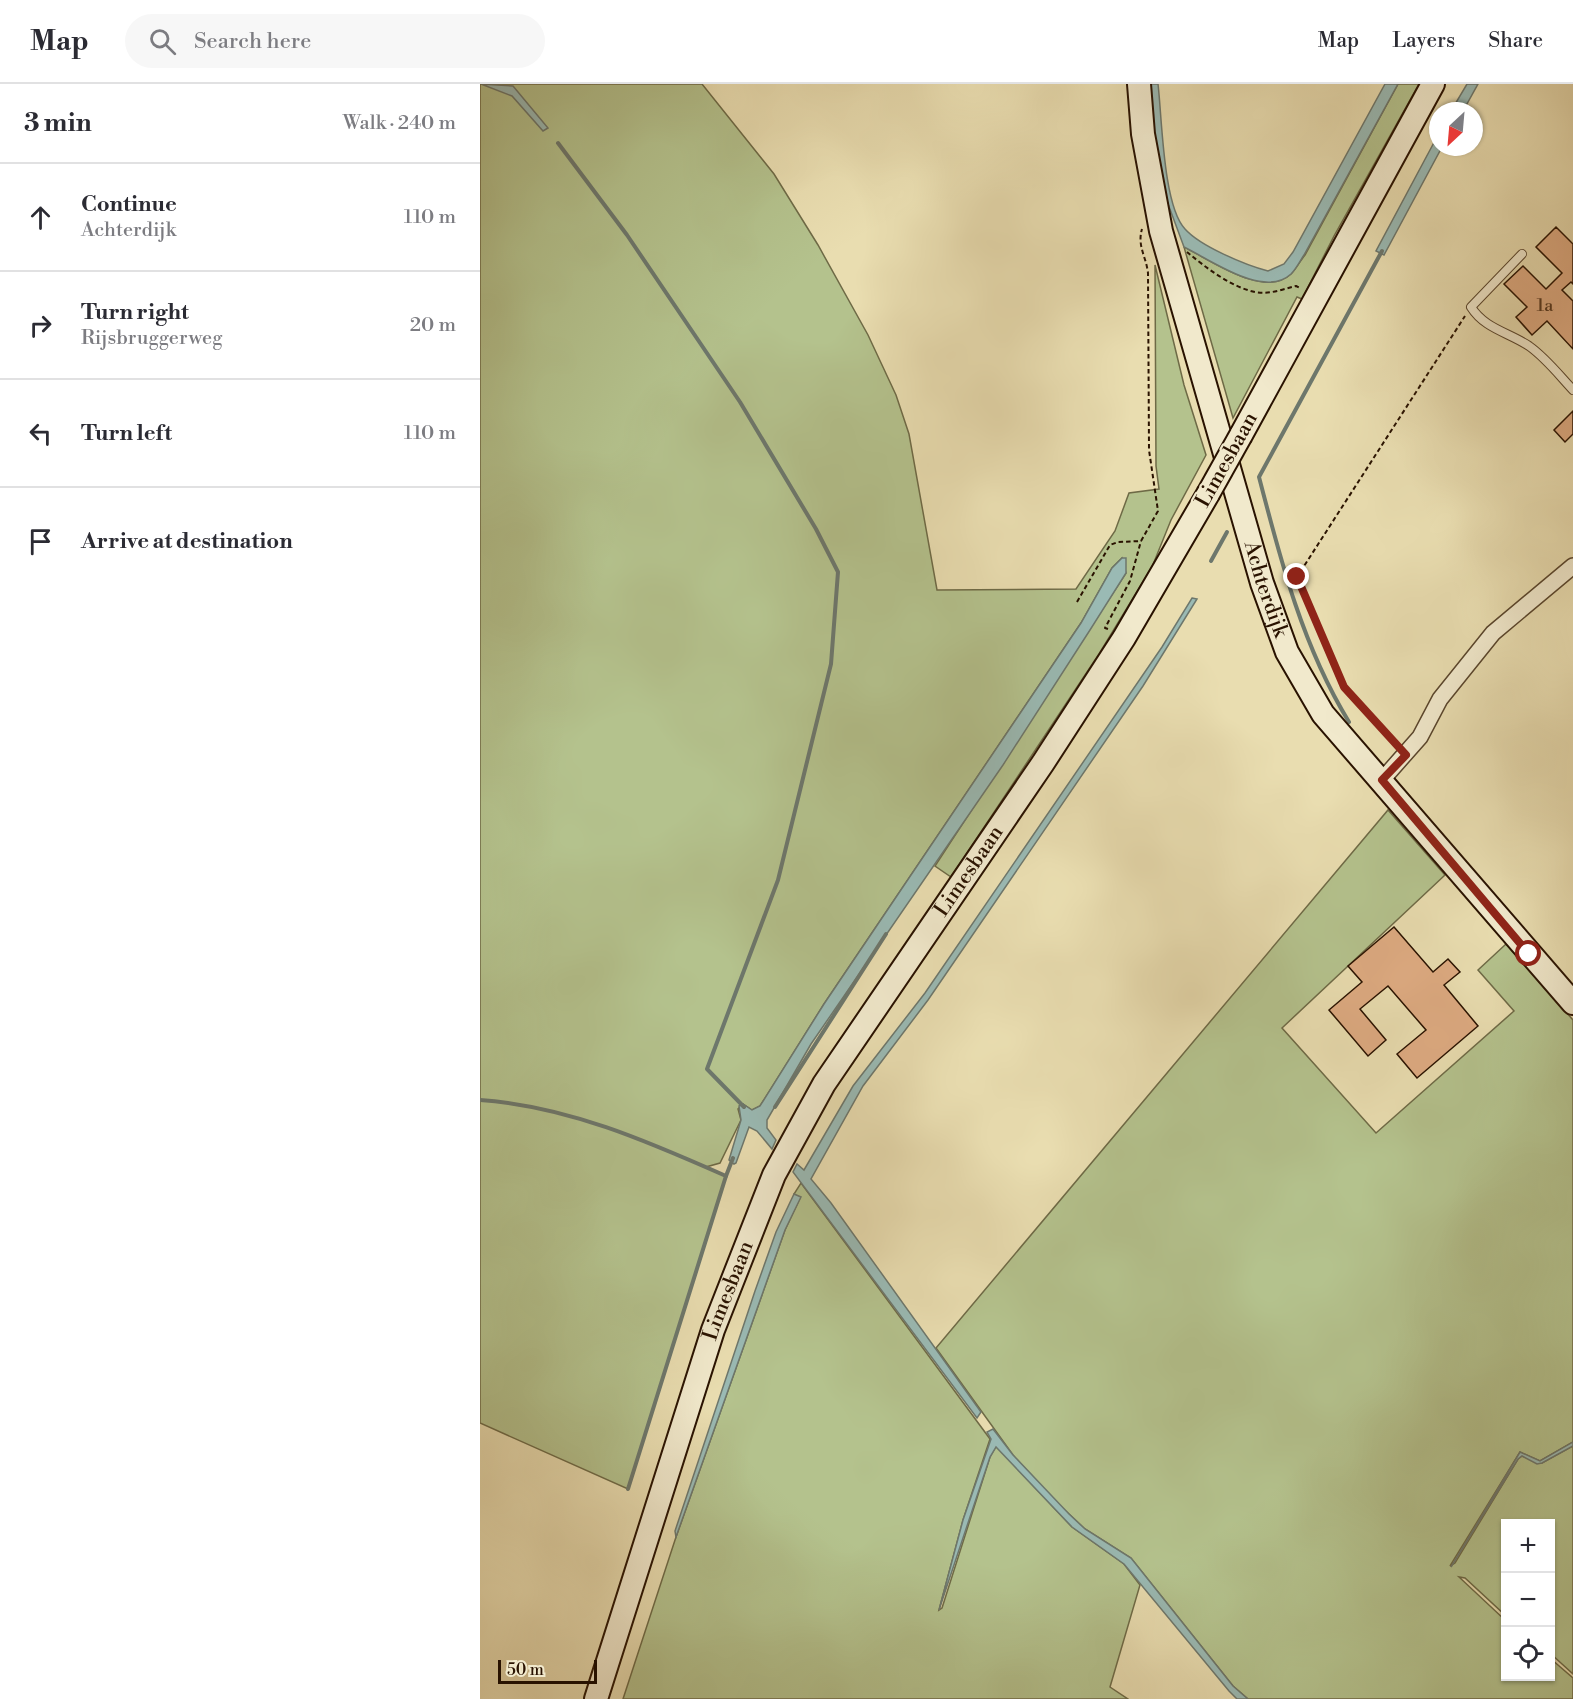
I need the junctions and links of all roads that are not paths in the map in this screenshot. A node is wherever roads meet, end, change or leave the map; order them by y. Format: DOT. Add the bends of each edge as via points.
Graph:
graph roads {
  1 [pos="1139,84"];
  2 [pos="1433,84"];
  3 [pos="1522,254"];
  4 [pos="1573,390"];
  5 [pos="1573,566"];
  6 [pos="1382,780"];
  7 [pos="1573,1004"];
  8 [pos="596,1699"];
  1 -- 6 [label="main road, Achterdijk" via="1143,134 1161,231 1262,583 1287,652 1323,714"];
  2 -- 8 [label="main road, Limesbaan, bridge" via="1318,297 1124,638 824,1084 792,1140 750,1231 713,1330"];
  3 -- 4 [label="lane" via="1471,307 1489,327 1530,347"];
  5 -- 6 [label="street" via="1493,633 1440,699 1420,737"];
  6 -- 7 [label="main road, Achterdijk"];
}
